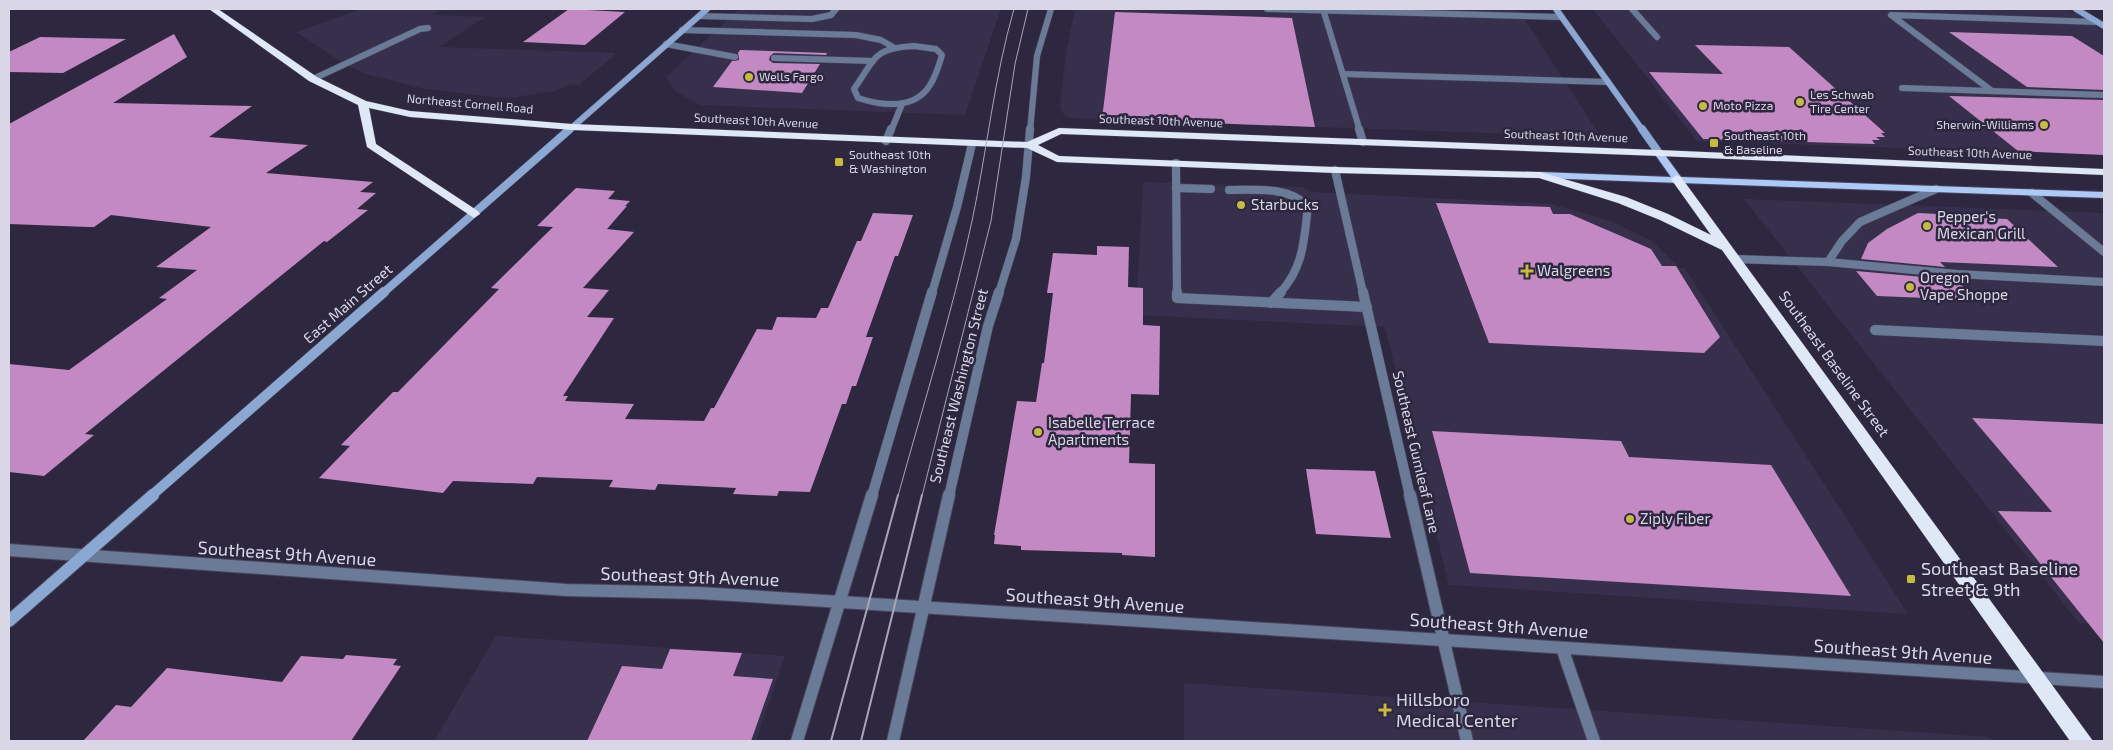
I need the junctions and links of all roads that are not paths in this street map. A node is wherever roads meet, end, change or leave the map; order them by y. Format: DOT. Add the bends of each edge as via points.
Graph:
graph roads {
  1 [pos="213,9"];
  2 [pos="707,9"];
  3 [pos="836,9"];
  4 [pos="1050,9"];
  5 [pos="1267,9"];
  6 [pos="1556,9"];
  7 [pos="1632,9"];
  8 [pos="2076,9"];
  9 [pos="1323,10"];
  10 [pos="700,16"];
  11 [pos="1562,17"];
  12 [pos="2097,22"];
  13 [pos="2104,26"];
  14 [pos="428,28"];
  15 [pos="682,30"];
  16 [pos="1657,37"];
  17 [pos="666,44"];
  18 [pos="893,47"];
  19 [pos="735,57"];
  20 [pos="774,58"];
  21 [pos="873,62"];
  22 [pos="1342,74"];
  23 [pos="313,79"];
  24 [pos="1608,82"];
  25 [pos="1902,88"];
  26 [pos="1992,91"];
  27 [pos="2104,96"];
  28 [pos="363,103"];
  29 [pos="902,104"];
  30 [pos="572,126"];
  31 [pos="886,141"];
  32 [pos="1363,142"];
  33 [pos="972,144"];
  34 [pos="1029,145"];
  35 [pos="1659,153"];
  36 [pos="1176,163"];
  37 [pos="1335,170"];
  38 [pos="2104,172"];
  39 [pos="1540,175"];
  40 [pos="1677,179"];
  41 [pos="1176,188"];
  42 [pos="1211,189"];
  43 [pos="1936,189"];
  44 [pos="1229,190"];
  45 [pos="2032,193"];
  46 [pos="2104,196"];
  47 [pos="474,214"];
  48 [pos="2104,252"];
  49 [pos="1732,254"];
  50 [pos="1828,262"];
  51 [pos="2104,282"];
  52 [pos="1271,303"];
  53 [pos="1366,307"];
  54 [pos="1875,330"];
  55 [pos="2104,341"];
  56 [pos="9,550"];
  57 [pos="84,555"];
  58 [pos="840,602"];
  59 [pos="923,607"];
  60 [pos="9,621"];
  61 [pos="1444,640"];
  62 [pos="1562,648"];
  63 [pos="2037,678"];
  64 [pos="2104,682"];
  65 [pos="797,741"];
  66 [pos="893,741"];
  67 [pos="1467,741"];
  68 [pos="1594,741"];
  69 [pos="2082,741"];
  1 -- 23 [label="highway, Northeast Cornell Road"];
  2 -- 10 [label="street, East Main Street"];
  3 -- 10 [label="street" via="830,15 812,19"];
  4 -- 34 [label="street, Southeast Washington Street" via="1037,56"];
  5 -- 9 [label="street"];
  6 -- 11 [label="street, Southeast Baseline Street"];
  7 -- 16 [label="street"];
  8 -- 12 [label="street"];
  9 -- 11 [label="street"];
  9 -- 22 [label="street"];
  10 -- 15 [label="street, East Main Street"];
  11 -- 24 [label="street, Southeast Baseline Street"];
  12 -- 13 [label="street"];
  12 -- 26 [label="street" via="1891,15"];
  14 -- 23 [label="street"];
  15 -- 17 [label="street, East Main Street"];
  15 -- 18 [label="street" via="856,35 881,40"];
  17 -- 19 [label="street"];
  17 -- 30 [label="street, East Main Street"];
  18 -- 21 [label="street" via="880,52"];
  18 -- 29 [label="street" via="936,49 942,55 928,91 917,100"];
  20 -- 21 [label="street"];
  21 -- 29 [label="street" via="854,89 858,98 877,104"];
  22 -- 24 [label="street"];
  22 -- 32 [label="street"];
  23 -- 28 [label="highway, Northeast Cornell Road"];
  24 -- 35 [label="street, Southeast Baseline Street"];
  25 -- 26 [label="street"];
  26 -- 27 [label="street"];
  28 -- 30 [label="highway, Northeast Cornell Road" via="443,118"];
  28 -- 47 [label="highway" via="371,145"];
  29 -- 31 [label="street"];
  30 -- 31 [label="highway, Southeast 10th Avenue"];
  30 -- 47 [label="street, East Main Street"];
  31 -- 33 [label="highway, Southeast 10th Avenue"];
  32 -- 34 [label="highway, Southeast 10th Avenue" via="1059,131"];
  32 -- 35 [label="highway, Southeast 10th Avenue"];
  33 -- 34 [label="highway, Southeast 10th Avenue"];
  33 -- 58 [label="street" via="954,217"];
  34 -- 36 [label="highway, Southeast 10th Avenue" via="1056,158"];
  34 -- 59 [label="street, Southeast Washington Street" via="1016,239 988,326"];
  35 -- 38 [label="highway, Southeast 10th Avenue"];
  35 -- 40 [label="main road, Southeast Baseline Street"];
  36 -- 37 [label="highway, Southeast 10th Avenue"];
  36 -- 41 [label="street"];
  37 -- 39 [label="highway, Southeast 10th Avenue"];
  37 -- 53 [label="street, Southeast Gumleaf Lane"];
  39 -- 40 [label="main road, Southeast 10th Avenue"];
  39 -- 49 [label="highway" via="1622,200"];
  40 -- 43 [label="main road, Southeast 10th Avenue"];
  40 -- 49 [label="highway, Southeast Baseline Street"];
  41 -- 42 [label="street"];
  41 -- 52 [label="street" via="1177,298"];
  43 -- 45 [label="main road, Southeast 10th Avenue"];
  43 -- 50 [label="street" via="1860,222"];
  44 -- 52 [label="street" via="1288,194 1298,197 1308,206 1302,254 1292,280"];
  45 -- 46 [label="main road, Southeast 10th Avenue"];
  45 -- 48 [label="street"];
  47 -- 57 [label="street, East Main Street"];
  49 -- 50 [label="street"];
  49 -- 63 [label="highway, Southeast Baseline Street"];
  50 -- 51 [label="street" via="1957,274"];
  52 -- 53 [label="street"];
  53 -- 61 [label="street, Southeast Gumleaf Lane"];
  54 -- 55 [label="street"];
  56 -- 57 [label="street, Southeast 9th Avenue"];
  57 -- 58 [label="street, Southeast 9th Avenue" via="566,590 700,593"];
  57 -- 60 [label="street, East Main Street"];
  58 -- 59 [label="street, Southeast 9th Avenue"];
  58 -- 65 [label="street"];
  59 -- 61 [label="street, Southeast 9th Avenue"];
  59 -- 66 [label="street, Southeast Washington Street"];
  61 -- 62 [label="street, Southeast 9th Avenue"];
  61 -- 67 [label="street, Southeast Gumleaf Lane"];
  62 -- 63 [label="street, Southeast 9th Avenue"];
  62 -- 68 [label="street"];
  63 -- 64 [label="street, Southeast 9th Avenue"];
  63 -- 69 [label="highway, Southeast Baseline Street"];
}
